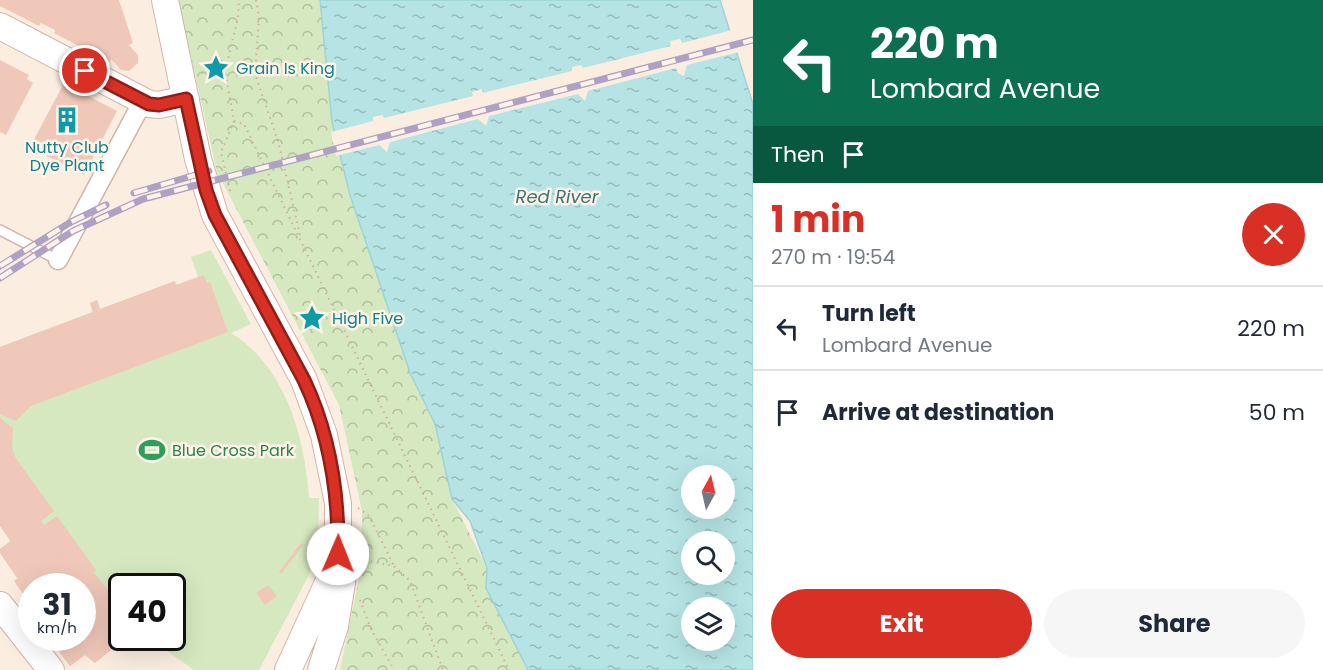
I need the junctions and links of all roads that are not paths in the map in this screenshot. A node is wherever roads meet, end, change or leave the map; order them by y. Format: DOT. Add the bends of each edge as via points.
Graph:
graph roads {
  1 [pos="165,0"];
  2 [pos="0,26"];
  3 [pos="186,99"];
  4 [pos="143,101"];
  5 [pos="0,230"];
  6 [pos="58,260"];
  7 [pos="347,561"];
  8 [pos="0,605"];
  9 [pos="51,670"];
  10 [pos="288,670"];
  11 [pos="321,670"];
  1 -- 3 [label="street"];
  2 -- 4 [label="street"];
  3 -- 4 [label="street" via="154,105"];
  3 -- 7 [label="street" via="215,215 316,408 336,487"];
  4 -- 6 [label="street"];
  5 -- 6 [label="lane"];
  7 -- 10 [label="street"];
  7 -- 11 [label="street"];
  8 -- 9 [label="street"];
}
